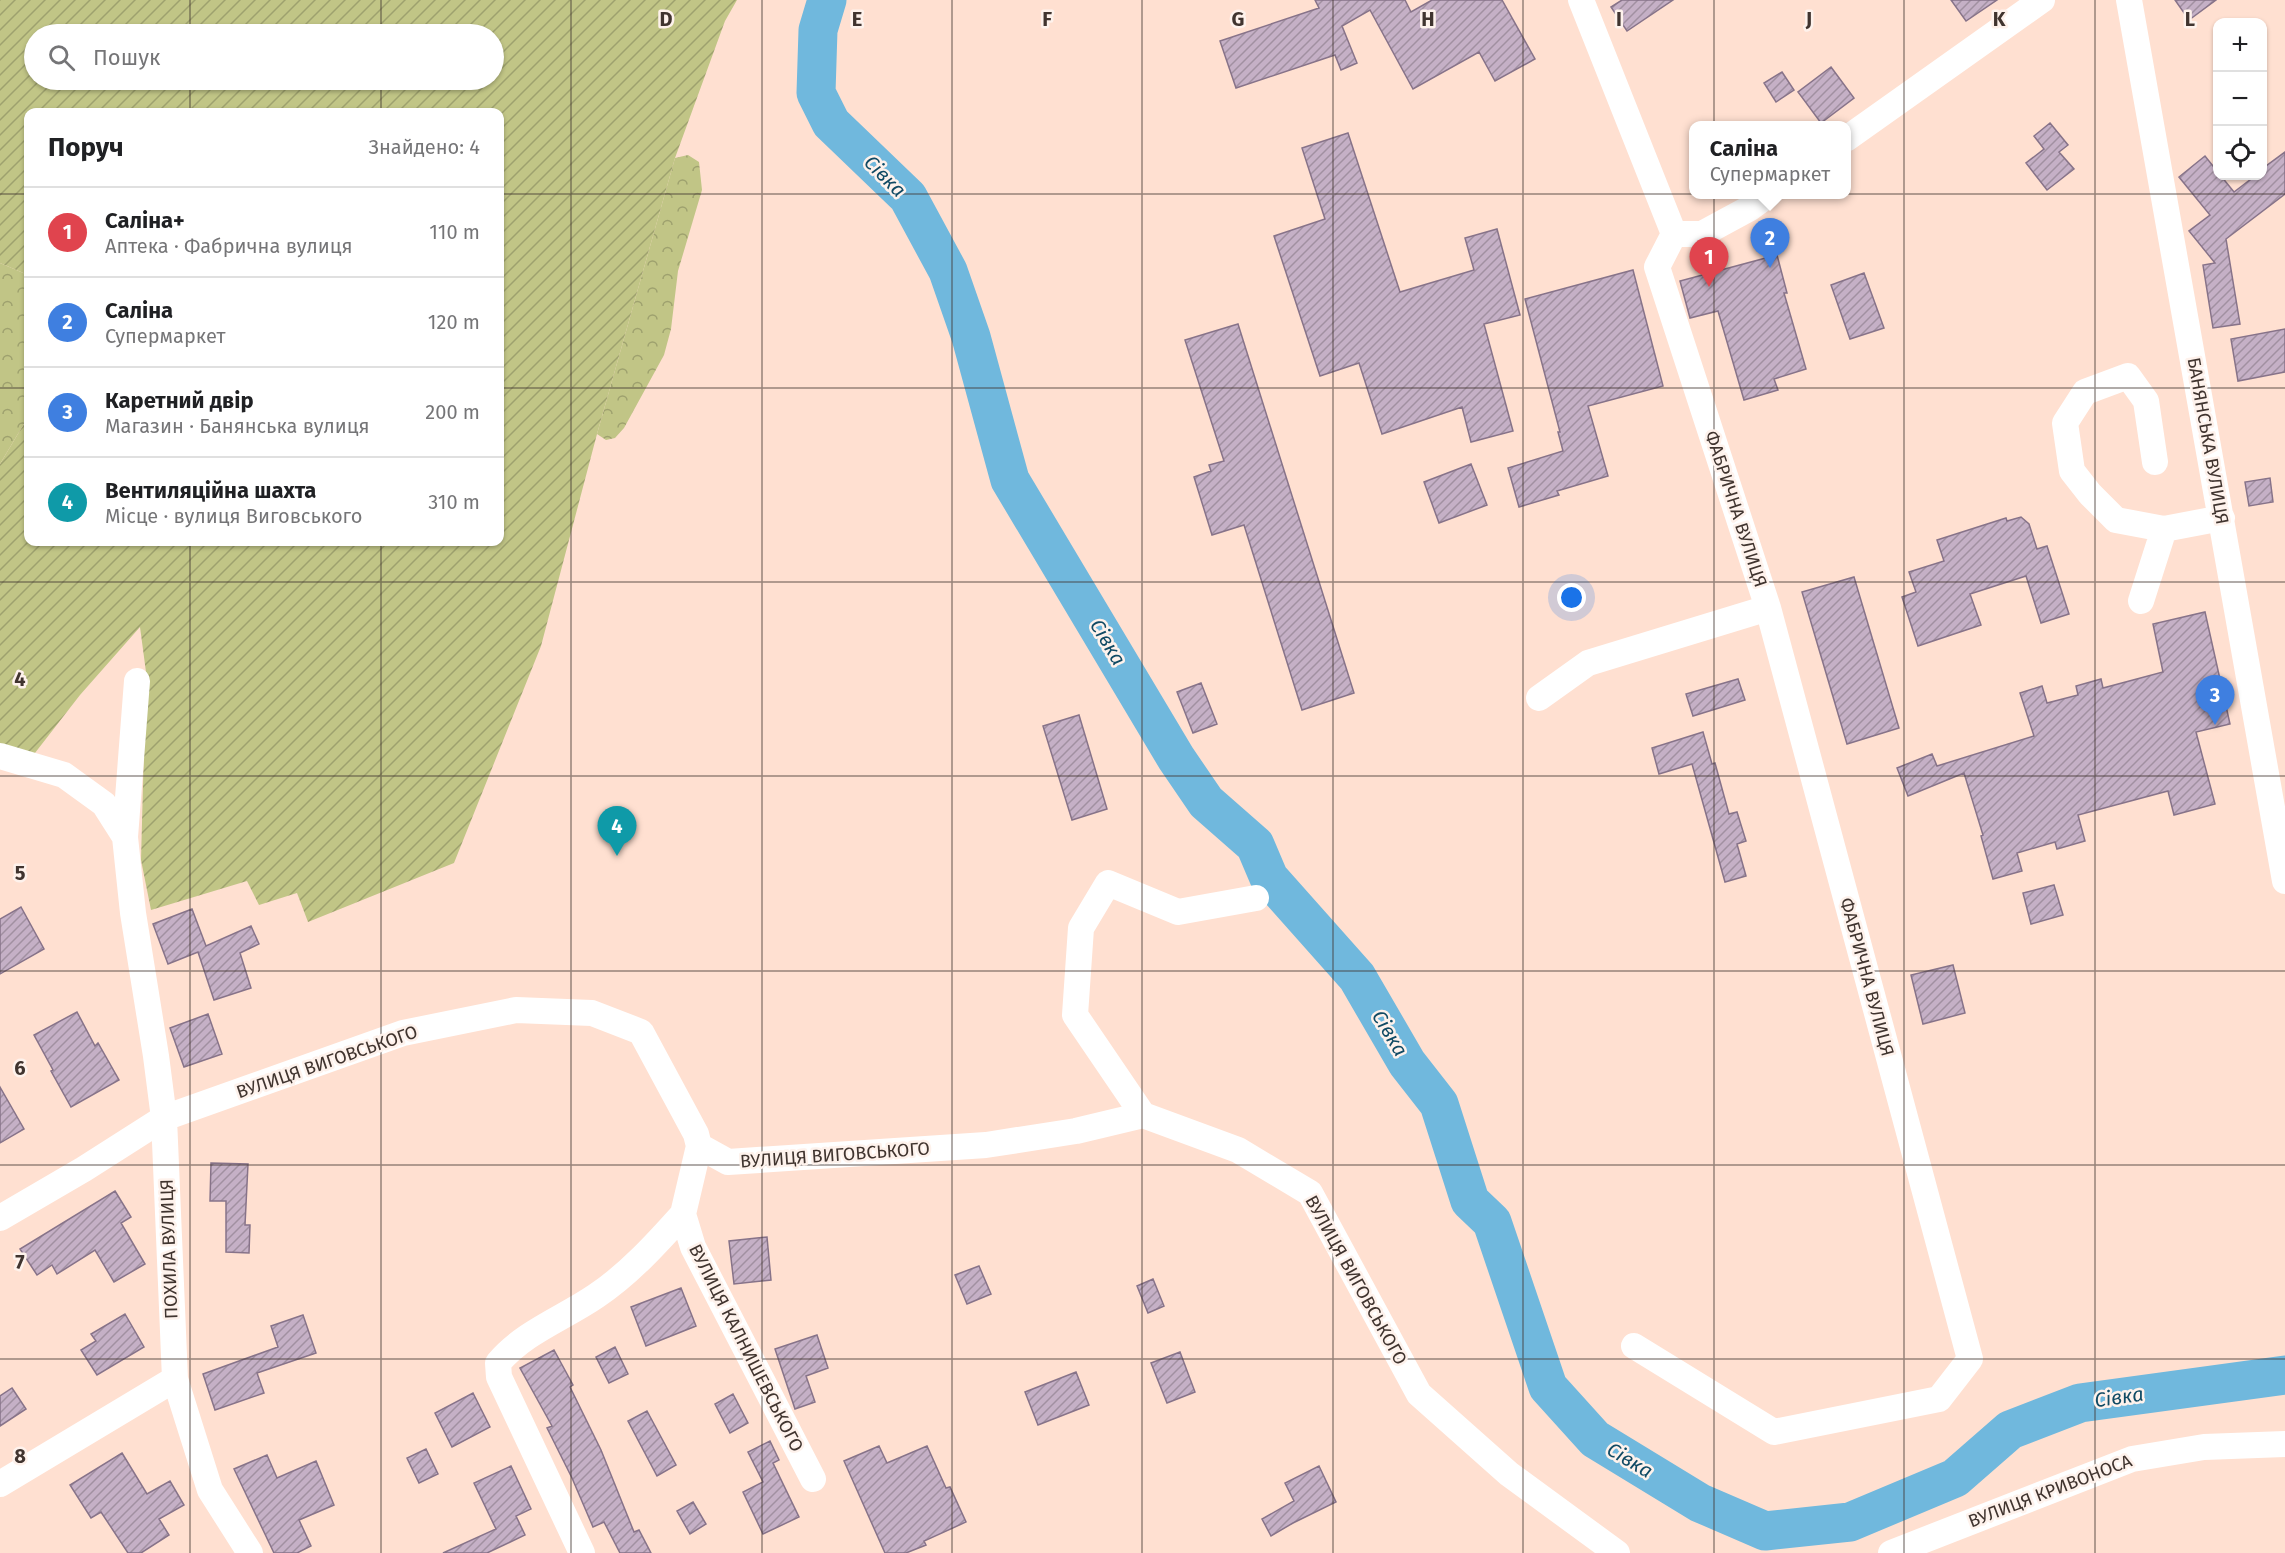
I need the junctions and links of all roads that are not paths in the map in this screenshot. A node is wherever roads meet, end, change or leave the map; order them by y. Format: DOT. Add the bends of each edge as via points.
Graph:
graph roads {
  1 [pos="1581,0"];
  2 [pos="2042,0"];
  3 [pos="2129,0"];
  4 [pos="1851,135"];
  5 [pos="1763,199"];
  6 [pos="1674,234"];
  7 [pos="2155,462"];
  8 [pos="2222,518"];
  9 [pos="2116,520"];
  10 [pos="2164,529"];
  11 [pos="2153,564"];
  12 [pos="2141,601"];
  13 [pos="1768,608"];
  14 [pos="137,681"];
  15 [pos="1539,698"];
  16 [pos="0,756"];
  17 [pos="125,837"];
  18 [pos="2285,882"];
  19 [pos="1256,898"];
  20 [pos="1143,1115"];
  21 [pos="164,1118"];
  22 [pos="699,1146"];
  23 [pos="683,1214"];
  24 [pos="0,1218"];
  25 [pos="1635,1346"];
  26 [pos="175,1379"];
  27 [pos="2285,1444"];
  28 [pos="813,1479"];
  29 [pos="0,1484"];
  30 [pos="250,1553"];
  31 [pos="582,1553"];
  32 [pos="1617,1553"];
  33 [pos="1891,1553"];
  1 -- 6 [label="street"];
  2 -- 4 [label="street"];
  3 -- 8 [label="street, БАНЯНСЬКА ВУЛИЦЯ"];
  5 -- 6 [label="street" via="1702,234"];
  6 -- 13 [label="street, ФАБРИЧНА ВУЛИЦЯ" via="1657,267"];
  7 -- 9 [label="street" via="2146,401 2128,376 2085,392 2065,423 2072,471"];
  8 -- 10 [label="street"];
  8 -- 18 [label="street, БАНЯНСЬКА ВУЛИЦЯ"];
  9 -- 10 [label="street"];
  9 -- 11 [label="street"];
  10 -- 11 [label="street"];
  11 -- 12 [label="street"];
  13 -- 15 [label="street" via="1588,663"];
  13 -- 25 [label="street, ФАБРИЧНА ВУЛИЦЯ" via="1970,1359 1939,1399 1774,1432"];
  14 -- 17 [label="street"];
  16 -- 17 [label="street" via="64,775 104,804"];
  17 -- 21 [label="street"];
  19 -- 20 [label="street" via="1178,912 1108,883 1081,928 1074,1014"];
  20 -- 22 [label="street, ВУЛИЦЯ ВИГОВСЬКОГО" via="1076,1131 986,1145 860,1154 728,1162"];
  20 -- 32 [label="street, ВУЛИЦЯ ВИГОВСЬКОГО" via="1238,1150 1310,1193 1419,1394 1509,1474"];
  21 -- 22 [label="street, ВУЛИЦЯ ВИГОВСЬКОГО" via="403,1033 516,1010 592,1013 641,1032"];
  21 -- 24 [label="street, ВУЛИЦЯ ВИГОВСЬКОГО"];
  21 -- 26 [label="street, ПОХИЛА ВУЛИЦЯ"];
  22 -- 23 [label="street"];
  23 -- 28 [label="street, ВУЛИЦЯ КАЛНИШЕВСЬКОГО" via="693,1247"];
  23 -- 31 [label="street" via="650,1250 598,1295 511,1347 498,1363 499,1377"];
  26 -- 29 [label="street"];
  26 -- 30 [label="street" via="210,1490"];
  27 -- 33 [label="street, ВУЛИЦЯ КРИВОНОСА" via="2204,1447 2132,1459"];
}
